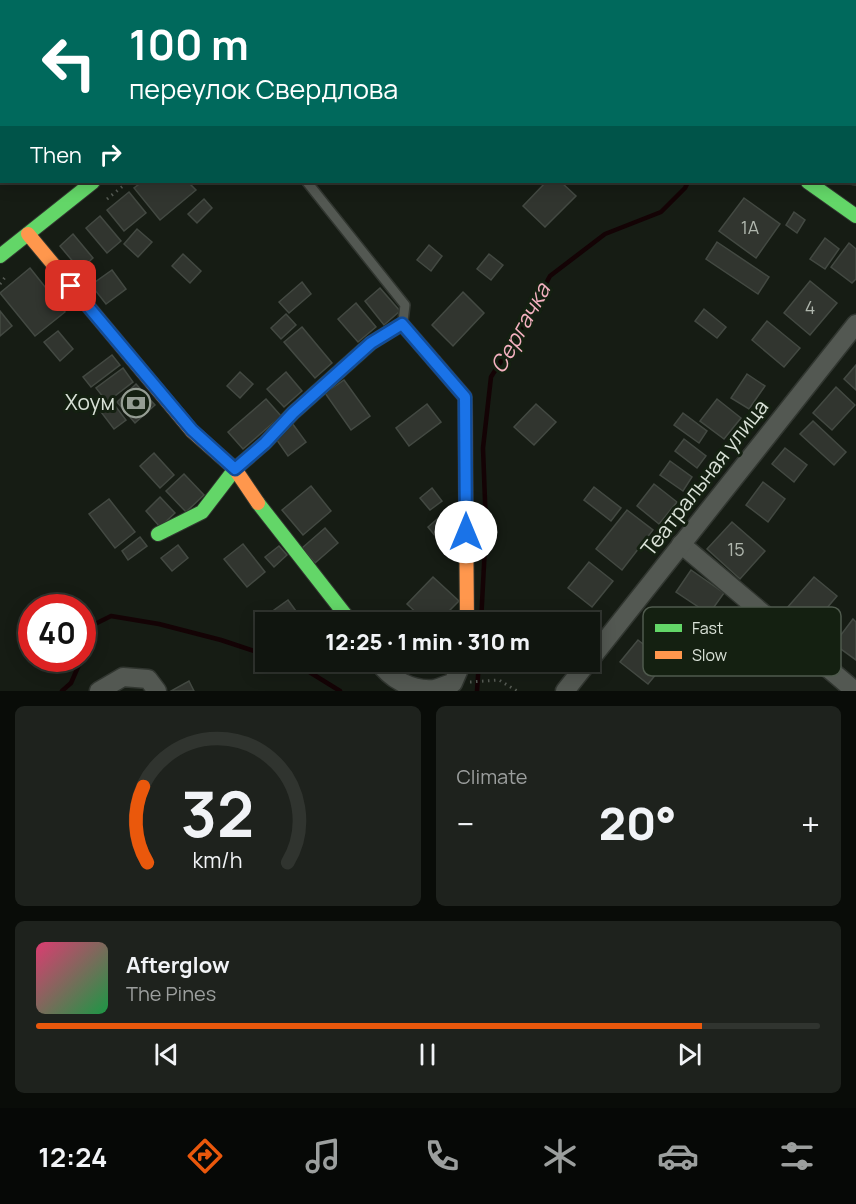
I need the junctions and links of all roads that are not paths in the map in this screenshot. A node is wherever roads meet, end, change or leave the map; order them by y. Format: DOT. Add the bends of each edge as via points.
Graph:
graph roads {
  1 [pos="92,183"];
  2 [pos="308,183"];
  3 [pos="809,183"];
  4 [pos="856,216"];
  5 [pos="28,234"];
  6 [pos="0,256"];
  7 [pos="402,324"];
  8 [pos="856,324"];
  9 [pos="235,469"];
  10 [pos="158,534"];
  11 [pos="681,544"];
  12 [pos="756,607"];
  13 [pos="343,612"];
  14 [pos="467,612"];
  15 [pos="600,647"];
  16 [pos="387,672"];
  17 [pos="458,672"];
  18 [pos="580,672"];
  19 [pos="837,676"];
  20 [pos="99,691"];
  21 [pos="157,691"];
  22 [pos="565,691"];
  23 [pos="855,691"];
  1 -- 5 [label="street"];
  2 -- 7 [label="lane" via="405,305"];
  3 -- 4 [label="street"];
  5 -- 6 [label="street"];
  5 -- 9 [label="street" via="192,430"];
  7 -- 9 [label="street" via="371,343"];
  7 -- 14 [label="street" via="465,397"];
  8 -- 11 [label="street, Театральная улица"];
  9 -- 10 [label="street" via="202,512"];
  9 -- 13 [label="street"];
  11 -- 12 [label="street"];
  11 -- 15 [label="street, Театральная улица"];
  16 -- 17 [label="street" via="410,687 434,689 453,682"];
  18 -- 22 [label="street, Театральная улица"];
  19 -- 23 [label="street"];
  20 -- 21 [label="street" via="123,677 148,679"];
}
